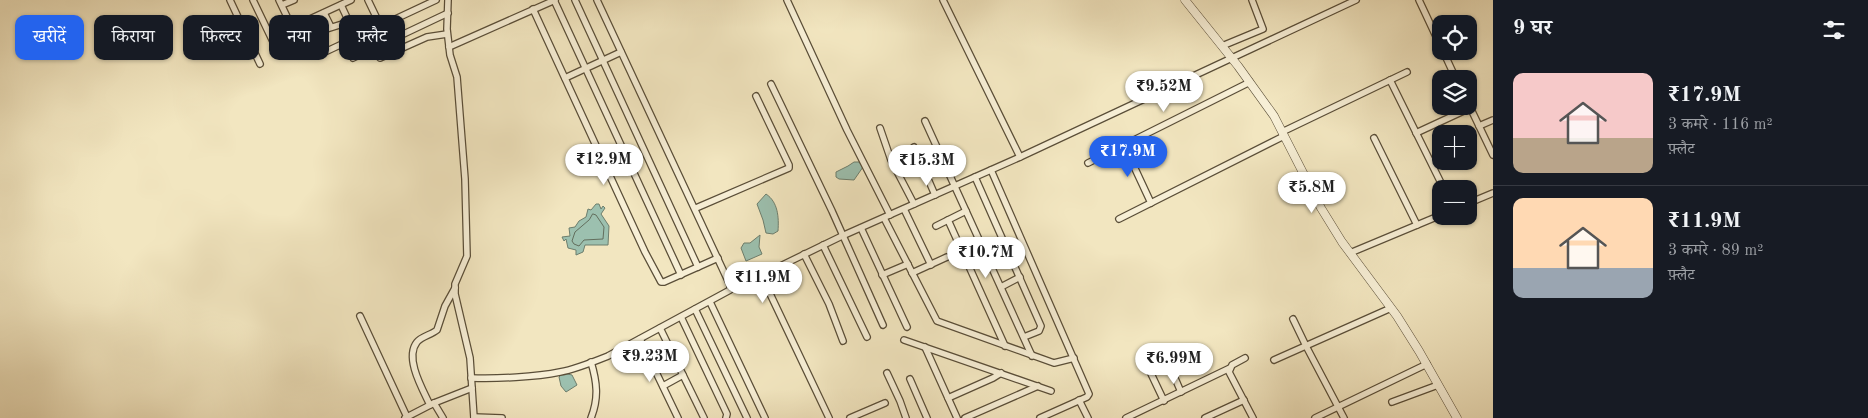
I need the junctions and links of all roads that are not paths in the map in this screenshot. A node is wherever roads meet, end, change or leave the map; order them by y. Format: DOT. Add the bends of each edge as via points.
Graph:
graph roads {
  1 [pos="230,0"];
  2 [pos="253,0"];
  3 [pos="294,0"];
  4 [pos="351,0"];
  5 [pos="368,0"];
  6 [pos="436,0"];
  7 [pos="448,0"];
  8 [pos="554,0"];
  9 [pos="575,0"];
  10 [pos="597,0"];
  11 [pos="787,0"];
  12 [pos="943,0"];
  13 [pos="1185,0"];
  14 [pos="1252,0"];
  15 [pos="1356,0"];
  16 [pos="1419,0"];
  17 [pos="280,3"];
  18 [pos="341,5"];
  19 [pos="533,9"];
  20 [pos="324,13"];
  21 [pos="448,13"];
  22 [pos="286,15"];
  23 [pos="319,15"];
  24 [pos="346,15"];
  25 [pos="376,15"];
  26 [pos="404,15"];
  27 [pos="339,25"];
  28 [pos="331,27"];
  29 [pos="1432,28"];
  30 [pos="269,33"];
  31 [pos="405,33"];
  32 [pos="447,34"];
  33 [pos="1222,46"];
  34 [pos="405,47"];
  35 [pos="449,47"];
  36 [pos="621,52"];
  37 [pos="1231,58"];
  38 [pos="602,60"];
  39 [pos="260,64"];
  40 [pos="586,68"];
  41 [pos="1407,72"];
  42 [pos="565,78"];
  43 [pos="1390,80"];
  44 [pos="1250,82"];
  45 [pos="771,84"];
  46 [pos="756,96"];
  47 [pos="1452,115"];
  48 [pos="1474,115"];
  49 [pos="1493,120"];
  50 [pos="925,121"];
  51 [pos="1479,126"];
  52 [pos="880,128"];
  53 [pos="1416,133"];
  54 [pos="1283,134"];
  55 [pos="1374,138"];
  56 [pos="1124,145"];
  57 [pos="914,147"];
  58 [pos="1493,155"];
  59 [pos="1020,157"];
  60 [pos="1088,163"];
  61 [pos="992,170"];
  62 [pos="975,177"];
  63 [pos="1440,180"];
  64 [pos="955,186"];
  65 [pos="1493,192"];
  66 [pos="935,195"];
  67 [pos="1477,199"];
  68 [pos="1151,203"];
  69 [pos="914,204"];
  70 [pos="696,208"];
  71 [pos="904,209"];
  72 [pos="966,211"];
  73 [pos="887,216"];
  74 [pos="1119,218"];
  75 [pos="1432,218"];
  76 [pos="948,220"];
  77 [pos="1417,225"];
  78 [pos="936,226"];
  79 [pos="861,228"];
  80 [pos="842,236"];
  81 [pos="824,245"];
  82 [pos="1350,253"];
  83 [pos="804,254"];
  84 [pos="947,257"];
  85 [pos="718,258"];
  86 [pos="908,264"];
  87 [pos="931,264"];
  88 [pos="698,267"];
  89 [pos="912,273"];
  90 [pos="764,274"];
  91 [pos="681,275"];
  92 [pos="882,275"];
  93 [pos="1020,277"];
  94 [pos="731,287"];
  95 [pos="1001,287"];
  96 [pos="455,288"];
  97 [pos="710,302"];
  98 [pos="1391,308"];
  99 [pos="696,309"];
  100 [pos="360,316"];
  101 [pos="681,317"];
  102 [pos="1293,319"];
  103 [pos="883,326"];
  104 [pos="907,327"];
  105 [pos="660,328"];
  106 [pos="867,337"];
  107 [pos="1024,337"];
  108 [pos="640,339"];
  109 [pos="904,340"];
  110 [pos="843,341"];
  111 [pos="1005,346"];
  112 [pos="1306,346"];
  113 [pos="925,347"];
  114 [pos="1164,353"];
  115 [pos="1032,356"];
  116 [pos="1074,358"];
  117 [pos="1245,358"];
  118 [pos="1274,360"];
  119 [pos="1145,361"];
  120 [pos="592,362"];
  121 [pos="1427,364"];
  122 [pos="1230,368"];
  123 [pos="887,373"];
  124 [pos="1001,373"];
  125 [pos="683,375"];
  126 [pos="471,378"];
  127 [pos="910,379"];
  128 [pos="1438,385"];
  129 [pos="663,386"];
  130 [pos="1038,386"];
  131 [pos="472,388"];
  132 [pos="1051,391"];
  133 [pos="1181,392"];
  134 [pos="948,398"];
  135 [pos="1079,400"];
  136 [pos="1244,400"];
  137 [pos="1164,401"];
  138 [pos="1392,402"];
  139 [pos="884,403"];
  140 [pos="432,404"];
  141 [pos="1340,407"];
  142 [pos="406,417"];
  143 [pos="442,418"];
  144 [pos="474,418"];
  145 [pos="502,418"];
  146 [pos="591,418"];
  147 [pos="678,418"];
  148 [pos="704,418"];
  149 [pos="726,418"];
  150 [pos="747,418"];
  151 [pos="765,418"];
  152 [pos="829,418"];
  153 [pos="850,418"];
  154 [pos="906,418"];
  155 [pos="927,418"];
  156 [pos="957,418"];
  157 [pos="965,418"];
  158 [pos="1040,418"];
  159 [pos="1088,418"];
  160 [pos="1126,418"];
  161 [pos="1205,418"];
  162 [pos="1252,418"];
  163 [pos="1314,418"];
  164 [pos="1344,418"];
  165 [pos="1457,418"];
  1 -- 39 [label="street"];
  2 -- 30 [label="street"];
  3 -- 17 [label="street"];
  4 -- 18 [label="street"];
  5 -- 25 [label="street"];
  6 -- 26 [label="street"];
  7 -- 21 [label="street"];
  8 -- 19 [label="street"];
  8 -- 40 [label="street"];
  9 -- 38 [label="street"];
  10 -- 36 [label="street"];
  11 -- 73 [label="street"];
  12 -- 59 [label="street"];
  13 -- 33 [label="street"];
  14 -- 33 [label="street" via="1263,29"];
  15 -- 37 [label="street"];
  16 -- 29 [label="street"];
  17 -- 22 [label="street"];
  18 -- 20 [label="street"];
  18 -- 24 [label="street"];
  19 -- 35 [label="street"];
  19 -- 42 [label="street"];
  20 -- 23 [label="street"];
  20 -- 28 [label="street"];
  21 -- 31 [label="street"];
  21 -- 32 [label="street"];
  27 -- 28 [label="street"];
  32 -- 34 [label="street" via="427,37"];
  32 -- 35 [label="street"];
  33 -- 37 [label="street"];
  35 -- 96 [label="street" via="457,78 467,256"];
  36 -- 38 [label="street"];
  36 -- 70 [label="street"];
  37 -- 44 [label="street"];
  37 -- 59 [label="street"];
  38 -- 40 [label="street"];
  38 -- 88 [label="street"];
  40 -- 42 [label="street"];
  40 -- 91 [label="street"];
  41 -- 43 [label="street"];
  42 -- 91 [label="street" via="659,279 664,282"];
  43 -- 53 [label="street"];
  43 -- 54 [label="street"];
  44 -- 54 [label="street"];
  44 -- 56 [label="street"];
  45 -- 80 [label="street"];
  46 -- 70 [label="street" via="789,168"];
  47 -- 53 [label="street"];
  48 -- 51 [label="street"];
  49 -- 51 [label="street"];
  50 -- 64 [label="street"];
  51 -- 58 [label="street"];
  52 -- 69 [label="street" via="891,160"];
  53 -- 63 [label="street"];
  54 -- 68 [label="street"];
  54 -- 82 [label="street" via="1321,208"];
  55 -- 77 [label="street"];
  56 -- 60 [label="street"];
  56 -- 68 [label="street"];
  57 -- 66 [label="street"];
  59 -- 61 [label="street"];
  61 -- 62 [label="street"];
  61 -- 116 [label="street"];
  62 -- 64 [label="street"];
  62 -- 93 [label="street"];
  64 -- 66 [label="street"];
  64 -- 72 [label="street"];
  65 -- 67 [label="street"];
  66 -- 69 [label="street"];
  68 -- 74 [label="street"];
  69 -- 71 [label="street"];
  70 -- 85 [label="street"];
  71 -- 73 [label="street"];
  71 -- 87 [label="street"];
  72 -- 76 [label="street"];
  72 -- 95 [label="street"];
  73 -- 79 [label="street"];
  73 -- 86 [label="street"];
  75 -- 77 [label="street"];
  76 -- 78 [label="street"];
  76 -- 111 [label="street"];
  77 -- 82 [label="street"];
  79 -- 80 [label="street"];
  79 -- 92 [label="street"];
  80 -- 81 [label="street"];
  80 -- 103 [label="street"];
  81 -- 83 [label="street"];
  81 -- 106 [label="street"];
  82 -- 98 [label="street"];
  83 -- 90 [label="street"];
  83 -- 110 [label="street"];
  84 -- 87 [label="street"];
  85 -- 88 [label="street"];
  85 -- 94 [label="street"];
  86 -- 89 [label="street"];
  86 -- 92 [label="street"];
  87 -- 89 [label="street"];
  88 -- 91 [label="street"];
  89 -- 111 [label="street" via="937,321"];
  90 -- 94 [label="street"];
  90 -- 152 [label="street" via="763,279"];
  92 -- 104 [label="street"];
  93 -- 95 [label="street"];
  93 -- 107 [label="street" via="1042,329"];
  94 -- 97 [label="street"];
  95 -- 107 [label="street"];
  96 -- 126 [label="street" via="470,358"];
  96 -- 140 [label="street" via="437,330 417,342 414,348 414,370"];
  97 -- 99 [label="street"];
  97 -- 151 [label="street"];
  98 -- 112 [label="street"];
  98 -- 121 [label="street"];
  99 -- 101 [label="street"];
  99 -- 150 [label="street"];
  100 -- 142 [label="street"];
  101 -- 105 [label="street"];
  101 -- 149 [label="street" via="728,414"];
  102 -- 112 [label="street"];
  105 -- 108 [label="street"];
  105 -- 125 [label="street"];
  107 -- 115 [label="street"];
  108 -- 120 [label="street"];
  108 -- 129 [label="street"];
  109 -- 113 [label="street"];
  111 -- 115 [label="street"];
  112 -- 118 [label="street"];
  112 -- 141 [label="street"];
  113 -- 124 [label="street"];
  113 -- 134 [label="street"];
  114 -- 133 [label="street"];
  115 -- 116 [label="street" via="1054,363"];
  116 -- 135 [label="street" via="1089,394"];
  117 -- 122 [label="street"];
  119 -- 137 [label="street"];
  120 -- 126 [label="street" via="554,373"];
  120 -- 146 [label="street" via="597,393"];
  121 -- 128 [label="street"];
  121 -- 141 [label="street"];
  122 -- 133 [label="street"];
  122 -- 136 [label="street" via="1230,376"];
  123 -- 154 [label="street"];
  124 -- 130 [label="street"];
  124 -- 134 [label="street"];
  125 -- 129 [label="street"];
  125 -- 148 [label="street"];
  126 -- 131 [label="street"];
  127 -- 155 [label="street"];
  128 -- 138 [label="street"];
  128 -- 165 [label="street"];
  129 -- 147 [label="street"];
  130 -- 132 [label="street"];
  130 -- 157 [label="street"];
  131 -- 140 [label="street"];
  131 -- 144 [label="street"];
  133 -- 137 [label="street"];
  134 -- 156 [label="street"];
  135 -- 158 [label="street"];
  135 -- 159 [label="street"];
  136 -- 161 [label="street"];
  136 -- 162 [label="street"];
  137 -- 160 [label="street"];
  139 -- 153 [label="street"];
  140 -- 142 [label="street"];
  140 -- 143 [label="street"];
  141 -- 163 [label="street"];
  141 -- 164 [label="street"];
  144 -- 145 [label="street"];
}
